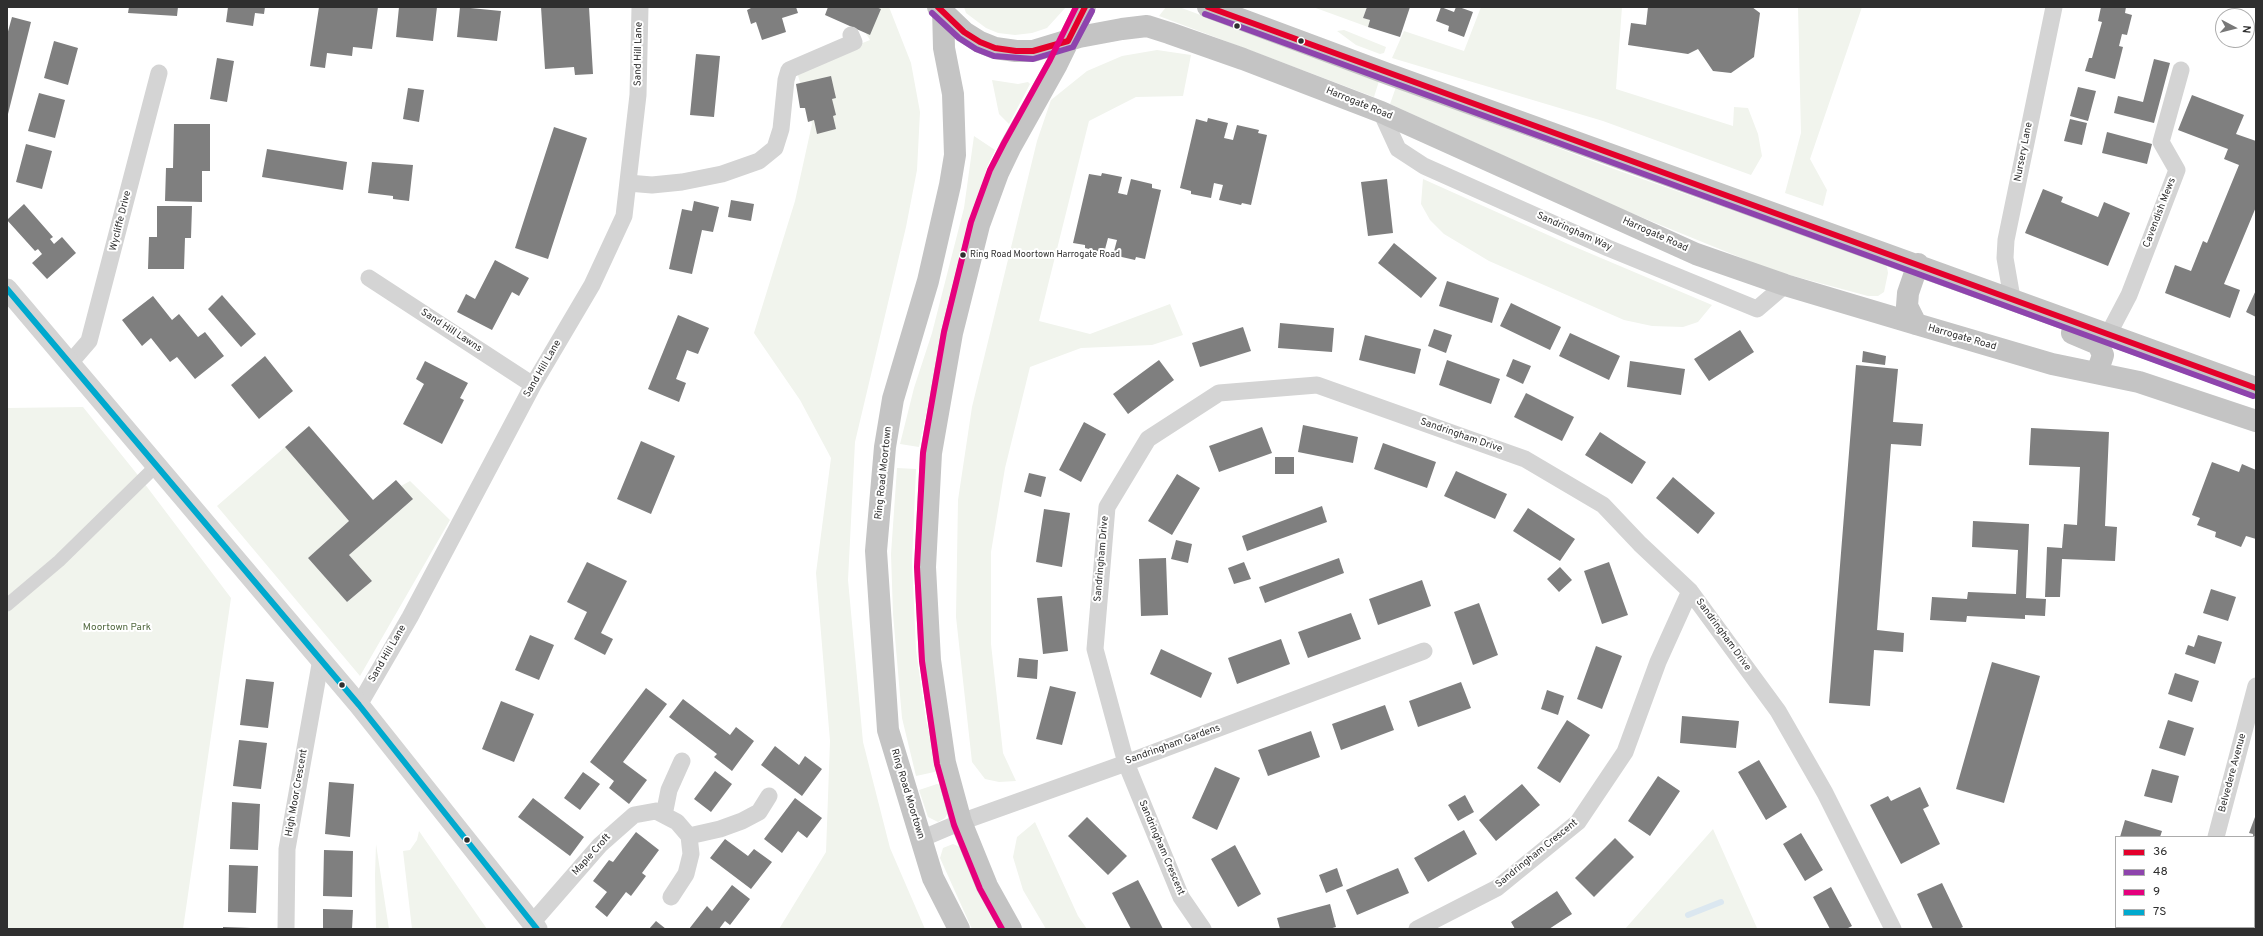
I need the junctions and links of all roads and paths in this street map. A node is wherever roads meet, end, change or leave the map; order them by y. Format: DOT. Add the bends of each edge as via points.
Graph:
graph roads {
  1 [pos="640,7"];
  2 [pos="1085,7"];
  3 [pos="1208,7"];
  4 [pos="2054,7"];
  5 [pos="941,9"];
  6 [pos="851,35"];
  7 [pos="1068,41"];
  8 [pos="2181,70"];
  9 [pos="159,73"];
  10 [pos="1381,112"];
  11 [pos="628,183"];
  12 [pos="1918,264"];
  13 [pos="369,278"];
  14 [pos="1785,285"];
  15 [pos="7,289"];
  16 [pos="2012,298"];
  17 [pos="2043,309"];
  18 [pos="1916,324"];
  19 [pos="2109,333"];
  20 [pos="70,363"];
  21 [pos="2098,373"];
  22 [pos="534,385"];
  23 [pos="2256,388"];
  24 [pos="2256,421"];
  25 [pos="157,465"];
  26 [pos="1690,590"];
  27 [pos="7,605"];
  28 [pos="1424,651"];
  29 [pos="321,659"];
  30 [pos="2256,686"];
  31 [pos="359,705"];
  32 [pos="682,761"];
  33 [pos="1126,763"];
  34 [pos="769,796"];
  35 [pos="664,815"];
  36 [pos="961,822"];
  37 [pos="689,836"];
  38 [pos="2216,836"];
  39 [pos="921,839"];
  40 [pos="671,897"];
  41 [pos="535,926"];
  42 [pos="286,929"];
  43 [pos="959,929"];
  44 [pos="1011,929"];
  45 [pos="1203,929"];
  46 [pos="1417,929"];
  47 [pos="1893,929"];
  1 -- 11 [label="street, Sand Hill Lane" via="638,95"];
  2 -- 7 [label="highway"];
  3 -- 12 [label="highway" via="1395,77"];
  4 -- 16 [label="street, Nursery Lane" via="2006,240 2005,258"];
  5 -- 7 [label="highway, Harrogate Road" via="964,32 995,48 1033,51"];
  5 -- 39 [label="highway, Ring Road Moortown" via="944,48 953,94 955,155 928,281 893,399 885,447 876,551 888,730"];
  6 -- 11 [label="street" via="854,42 789,70 781,129 775,148 759,161 722,174 682,182 652,185"];
  7 -- 10 [label="highway, Harrogate Road" via="1097,33 1147,26 1243,59"];
  7 -- 36 [label="highway" via="998,173 979,225 952,333 931,453 926,567 930,660 945,763"];
  8 -- 19 [label="street, Cavendish Mews" via="2161,142 2177,170 2129,295"];
  9 -- 20 [label="street, Wycliffe Drive" via="89,341"];
  10 -- 14 [label="highway, Harrogate Road" via="1696,254"];
  10 -- 14 [label="street, Sandringham Way" via="1398,148 1424,166 1608,248 1757,309"];
  11 -- 22 [label="street, Sand Hill Lane" via="624,216 592,285"];
  12 -- 16 [label="highway"];
  12 -- 18 [label="highway" via="1908,293 1907,306"];
  13 -- 22 [label="street, Sand Hill Lawns"];
  14 -- 18 [label="highway, Harrogate Road"];
  15 -- 20 [label="street"];
  16 -- 17 [label="highway"];
  17 -- 19 [label="highway"];
  17 -- 21 [label="highway" via="2058,327 2098,344 2103,355"];
  18 -- 21 [label="highway, Harrogate Road" via="2052,364"];
  19 -- 23 [label="highway"];
  20 -- 25 [label="street"];
  21 -- 24 [label="highway, Harrogate Road" via="2146,384"];
  22 -- 31 [label="street, Sand Hill Lane" via="410,617"];
  25 -- 27 [label="street" via="59,561"];
  25 -- 29 [label="street"];
  26 -- 33 [label="street, Sandringham Drive" via="1640,544 1603,505 1525,459 1317,385 1219,393 1148,439 1106,507 1095,649"];
  26 -- 46 [label="street, Sandringham Crescent" via="1658,662 1625,752 1578,822 1497,888"];
  26 -- 47 [label="street, Sandringham Drive" via="1778,711 1825,793"];
  28 -- 33 [label="street, Sandringham Gardens"];
  29 -- 31 [label="street"];
  29 -- 42 [label="street, High Moor Crescent" via="287,849"];
  30 -- 38 [label="street, Belvedere Avenue"];
  31 -- 41 [label="street"];
  32 -- 35 [label="street" via="669,790"];
  33 -- 36 [label="street, Sandringham Gardens"];
  33 -- 45 [label="street, Sandringham Crescent" via="1181,897"];
  34 -- 37 [label="street" via="759,812 742,821"];
  35 -- 37 [label="street, Maple Croft" via="677,822"];
  35 -- 41 [label="street, Maple Croft" via="656,811 634,815 616,828"];
  36 -- 39 [label="street, Sandringham Gardens"];
  36 -- 44 [label="highway" via="987,886"];
  37 -- 40 [label="street" via="691,854 686,874"];
  39 -- 43 [label="highway, Ring Road Moortown" via="933,878"];
}
